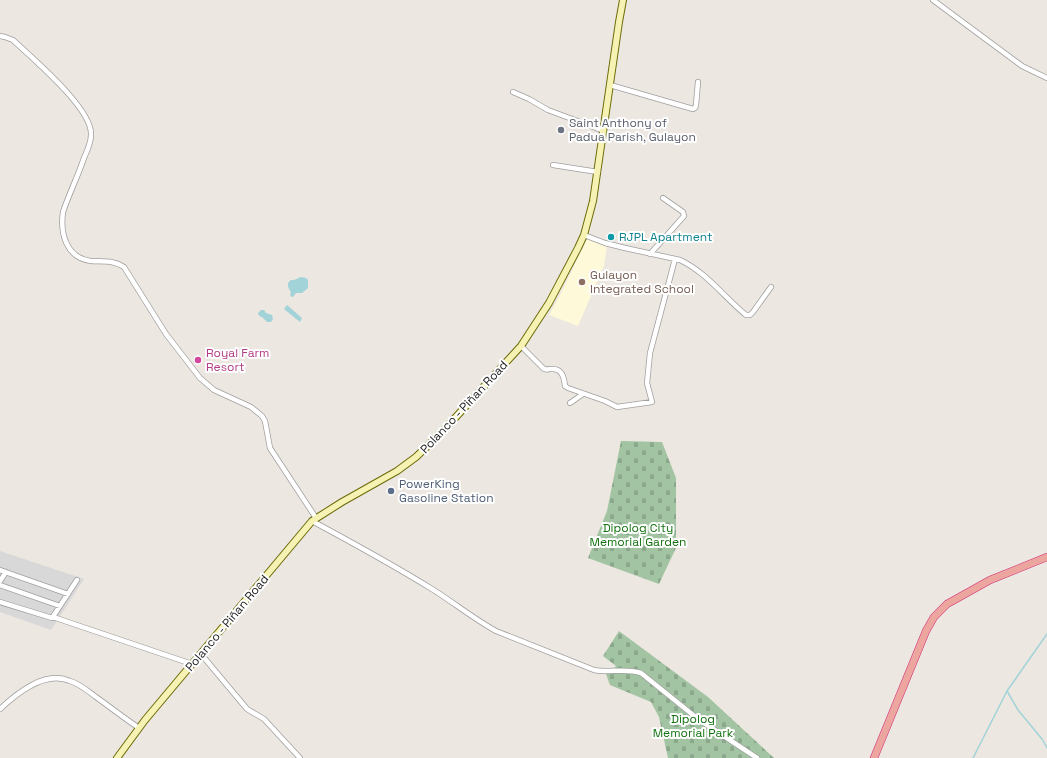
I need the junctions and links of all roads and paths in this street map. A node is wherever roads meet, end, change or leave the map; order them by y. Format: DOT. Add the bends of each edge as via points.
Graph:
graph roads {
  1 [pos="623,0"];
  2 [pos="933,0"];
  3 [pos="0,36"];
  4 [pos="1047,78"];
  5 [pos="698,82"];
  6 [pos="610,85"];
  7 [pos="513,92"];
  8 [pos="604,131"];
  9 [pos="553,165"];
  10 [pos="598,172"];
  11 [pos="663,198"];
  12 [pos="584,235"];
  13 [pos="650,254"];
  14 [pos="675,259"];
  15 [pos="772,287"];
  16 [pos="521,346"];
  17 [pos="583,394"];
  18 [pos="570,403"];
  19 [pos="314,520"];
  20 [pos="1047,557"];
  21 [pos="0,570"];
  22 [pos="6,572"];
  23 [pos="77,580"];
  24 [pos="0,581"];
  25 [pos="0,585"];
  26 [pos="68,594"];
  27 [pos="0,602"];
  28 [pos="60,606"];
  29 [pos="53,617"];
  30 [pos="201,654"];
  31 [pos="192,664"];
  32 [pos="0,709"];
  33 [pos="139,728"];
  34 [pos="117,758"];
  35 [pos="300,758"];
  36 [pos="757,758"];
  37 [pos="874,758"];
  1 -- 6 [label="main road, Polanco - Piñan Road"];
  2 -- 4 [label="street" via="1022,66"];
  3 -- 19 [label="street" via="13,40 54,79 80,108 91,129 89,145 63,212 64,240 70,250 81,258 113,262 124,267 166,334 200,378 214,390 250,407 262,416 270,448"];
  5 -- 6 [label="street" via="696,105 693,109"];
  6 -- 8 [label="main road, Polanco - Piñan Road"];
  7 -- 8 [label="street" via="548,110"];
  8 -- 10 [label="main road, Polanco - Piñan Road"];
  9 -- 10 [label="street"];
  10 -- 12 [label="main road, Polanco - Piñan Road"];
  11 -- 13 [label="street" via="683,212 684,216"];
  12 -- 13 [label="street"];
  12 -- 16 [label="main road, Polanco - Piñan Road" via="549,302"];
  13 -- 14 [label="street"];
  14 -- 15 [label="street" via="696,270 746,315 753,312"];
  14 -- 17 [label="street" via="650,353 647,383 652,402 617,407"];
  16 -- 17 [label="street" via="544,369 559,370 564,376 565,386"];
  16 -- 19 [label="main road, Polanco - Piñan Road" via="416,457"];
  17 -- 18 [label="street"];
  19 -- 30 [label="main road, Polanco - Piñan Road"];
  19 -- 36 [label="street" via="415,578 487,626 594,670 641,673 698,719"];
  20 -- 37 [label="highway" via="990,580 947,604 937,613 916,653"];
  21 -- 22 [label="street"];
  22 -- 24 [label="street"];
  22 -- 26 [label="street"];
  23 -- 26 [label="street"];
  25 -- 28 [label="street"];
  26 -- 28 [label="street"];
  27 -- 29 [label="street"];
  28 -- 29 [label="street"];
  29 -- 31 [label="street"];
  30 -- 31 [label="main road, Polanco - Piñan Road"];
  30 -- 35 [label="street" via="246,708 264,719"];
  31 -- 33 [label="main road, Polanco - Piñan Road"];
  32 -- 33 [label="street" via="42,680 64,679 82,687"];
  33 -- 34 [label="main road, Polanco - Piñan Road"];
}
